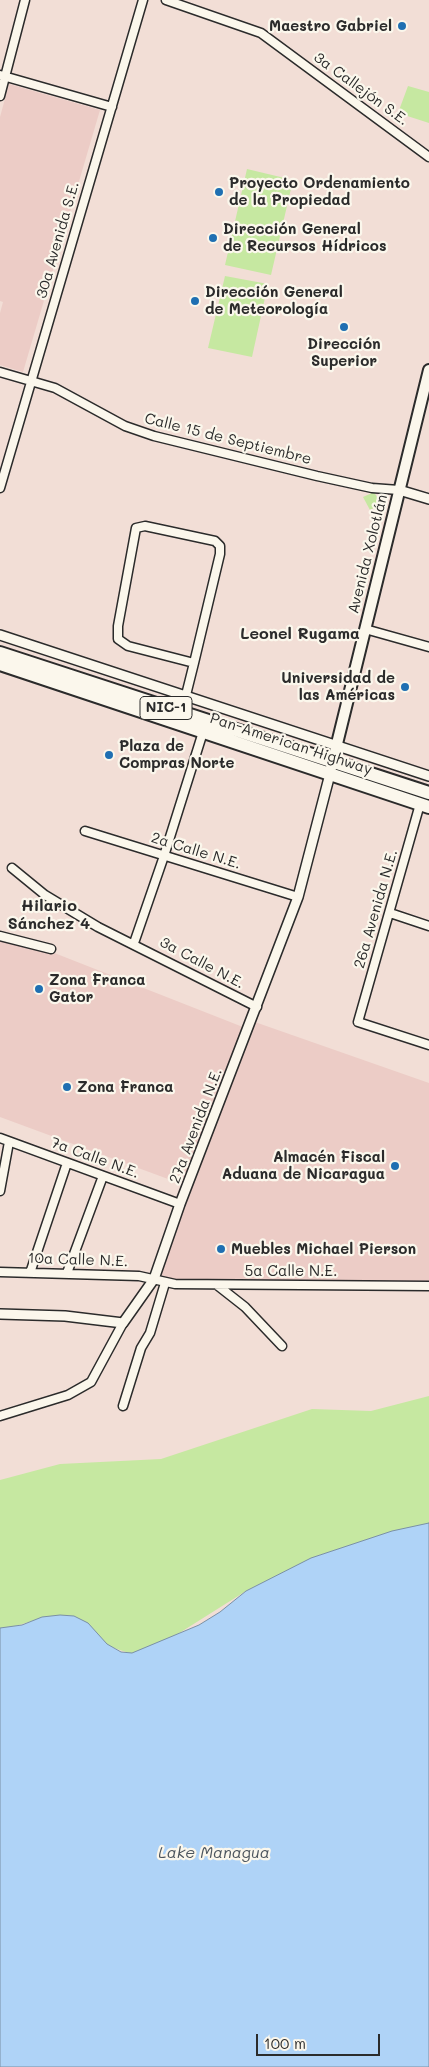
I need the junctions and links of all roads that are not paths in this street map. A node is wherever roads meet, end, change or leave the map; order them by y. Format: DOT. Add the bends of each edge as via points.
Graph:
graph roads {
  1 [pos="25,0"];
  2 [pos="143,0"];
  3 [pos="166,0"];
  4 [pos="3,75"];
  5 [pos="0,96"];
  6 [pos="112,107"];
  7 [pos="429,157"];
  8 [pos="429,370"];
  9 [pos="0,372"];
  10 [pos="31,381"];
  11 [pos="424,409"];
  12 [pos="0,488"];
  13 [pos="399,490"];
  14 [pos="429,499"];
  15 [pos="365,629"];
  16 [pos="0,635"];
  17 [pos="429,647"];
  18 [pos="0,653"];
  19 [pos="194,663"];
  20 [pos="0,664"];
  21 [pos="186,695"];
  22 [pos="203,732"];
  23 [pos="336,745"];
  24 [pos="332,761"];
  25 [pos="330,774"];
  26 [pos="429,776"];
  27 [pos="429,793"];
  28 [pos="425,806"];
  29 [pos="85,831"];
  30 [pos="164,856"];
  31 [pos="12,868"];
  32 [pos="298,897"];
  33 [pos="390,913"];
  34 [pos="429,926"];
  35 [pos="0,936"];
  36 [pos="134,943"];
  37 [pos="51,949"];
  38 [pos="257,1007"];
  39 [pos="429,1046"];
  40 [pos="0,1138"];
  41 [pos="9,1142"];
  42 [pos="67,1163"];
  43 [pos="103,1176"];
  44 [pos="0,1191"];
  45 [pos="180,1204"];
  46 [pos="0,1272"];
  47 [pos="30,1273"];
  48 [pos="67,1273"];
  49 [pos="154,1279"];
  50 [pos="165,1283"];
  51 [pos="217,1285"];
  52 [pos="429,1286"];
  53 [pos="0,1314"];
  54 [pos="122,1323"];
  55 [pos="282,1346"];
  56 [pos="123,1406"];
  57 [pos="0,1416"];
  1 -- 4 [label="street"];
  2 -- 6 [label="street, 30a Avenida S.E."];
  3 -- 7 [label="street, 3a Callejón S.E." via="261,33"];
  4 -- 5 [label="street"];
  4 -- 6 [label="street"];
  6 -- 10 [label="street, 30a Avenida S.E."];
  8 -- 11 [label="main road, Avenida Xolotlán"];
  9 -- 10 [label="street, Calle 15 de Septiembre"];
  10 -- 12 [label="street, 30a Avenida S.E."];
  10 -- 13 [label="street, Calle 15 de Septiembre" via="55,388 125,426 154,436 317,476 372,488"];
  11 -- 13 [label="main road, Avenida Xolotlán"];
  13 -- 14 [label="street, Calle 15 de Septiembre"];
  13 -- 15 [label="main road, Avenida Xolotlán"];
  15 -- 17 [label="street"];
  15 -- 23 [label="main road, Avenida Xolotlán"];
  16 -- 21 [label="street"];
  18 -- 24 [label="highway, Pan-American Highway / NIC-1"];
  19 -- 19 [label="street" via="220,546 215,541 145,526 136,528 118,640 128,646"];
  19 -- 21 [label="street"];
  20 -- 22 [label="highway, Pan-American Highway / NIC-1"];
  21 -- 23 [label="street"];
  22 -- 25 [label="highway, Pan-American Highway / NIC-1"];
  22 -- 30 [label="street"];
  23 -- 24 [label="main road, Avenida Xolotlán"];
  23 -- 26 [label="street"];
  24 -- 25 [label="main road, Avenida Xolotlán"];
  24 -- 27 [label="highway, Pan-American Highway / NIC-1"];
  25 -- 28 [label="highway, Pan-American Highway / NIC-1"];
  25 -- 32 [label="street, 27a Avenida N.E."];
  28 -- 33 [label="street, 26a Avenida N.E."];
  29 -- 30 [label="street, 2a Calle N.E."];
  30 -- 32 [label="street, 2a Calle N.E."];
  30 -- 36 [label="street"];
  31 -- 36 [label="street, 3a Calle N.E." via="45,895 98,927"];
  32 -- 38 [label="street, 27a Avenida N.E."];
  33 -- 34 [label="street"];
  33 -- 39 [label="street, 26a Avenida N.E." via="358,1022"];
  35 -- 37 [label="street"];
  36 -- 38 [label="street, 3a Calle N.E."];
  38 -- 45 [label="street, 27a Avenida N.E."];
  40 -- 41 [label="street, 7a Calle N.E."];
  41 -- 42 [label="street, 7a Calle N.E."];
  41 -- 44 [label="street"];
  42 -- 43 [label="street, 7a Calle N.E."];
  42 -- 47 [label="street"];
  43 -- 45 [label="street, 7a Calle N.E."];
  43 -- 48 [label="street"];
  45 -- 49 [label="street, 27a Avenida N.E."];
  46 -- 47 [label="street, 10a Calle N.E."];
  47 -- 48 [label="street, 10a Calle N.E."];
  48 -- 49 [label="street, 10a Calle N.E."];
  49 -- 50 [label="street, 5a Calle N.E."];
  49 -- 54 [label="street, 27a Avenida N.E."];
  50 -- 51 [label="street, 5a Calle N.E."];
  50 -- 56 [label="street"];
  51 -- 52 [label="street, 5a Calle N.E."];
  51 -- 55 [label="street" via="245,1307"];
  53 -- 54 [label="street" via="65,1316"];
  54 -- 57 [label="street, 27a Avenida N.E." via="91,1382 68,1394"];
}
